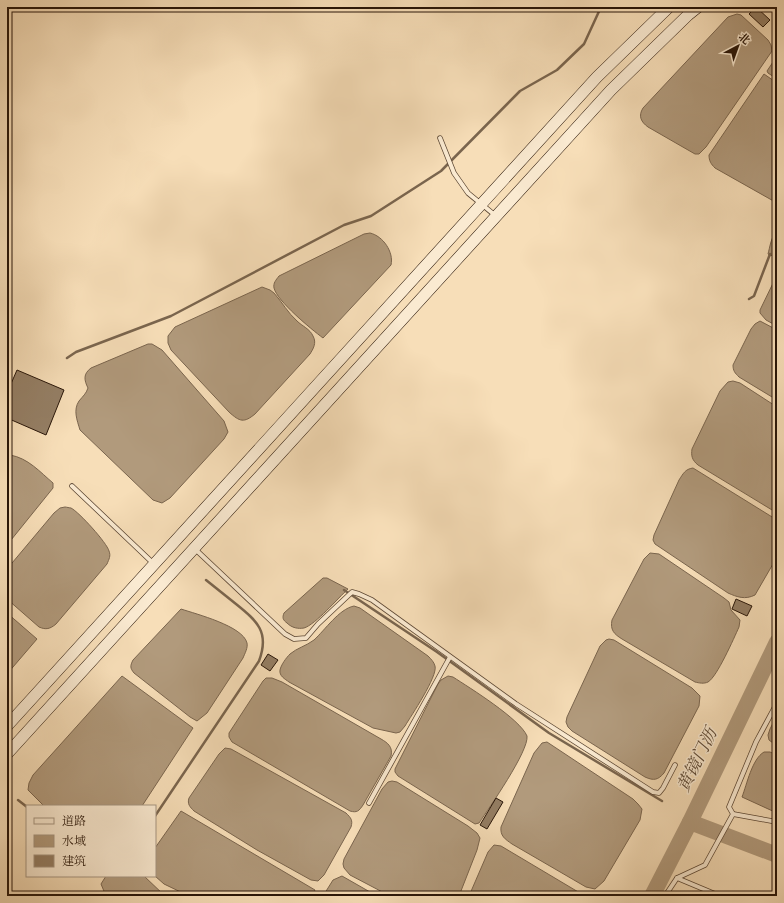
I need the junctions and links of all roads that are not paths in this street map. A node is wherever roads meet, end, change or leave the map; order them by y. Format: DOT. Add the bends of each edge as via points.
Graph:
graph roads {
  1 [pos="669,7"];
  2 [pos="698,7"];
  3 [pos="440,138"];
  4 [pos="481,205"];
  5 [pos="496,217"];
  6 [pos="72,486"];
  7 [pos="195,549"];
  8 [pos="155,565"];
  9 [pos="450,657"];
  10 [pos="777,703"];
  11 [pos="7,726"];
  12 [pos="7,754"];
  13 [pos="674,765"];
  14 [pos="369,803"];
  15 [pos="733,814"];
  16 [pos="777,822"];
  17 [pos="677,878"];
  18 [pos="665,896"];
  19 [pos="720,896"];
  1 -- 4 [label="main road" via="597,77"];
  2 -- 5 [label="main road" via="611,90"];
  3 -- 4 [label="lane" via="454,172 468,193"];
  4 -- 5 [label="lane"];
  4 -- 8 [label="main road"];
  5 -- 7 [label="main road"];
  6 -- 8 [label="lane"];
  7 -- 9 [label="lane" via="285,634 294,639 306,638 352,592 372,600"];
  7 -- 12 [label="main road"];
  8 -- 11 [label="main road"];
  9 -- 13 [label="lane" via="516,704 653,792 658,793 663,788"];
  9 -- 14 [label="lane"];
  10 -- 15 [label="lane" via="756,742 729,807"];
  15 -- 16 [label="lane"];
  15 -- 17 [label="lane" via="705,865"];
  17 -- 18 [label="lane"];
  17 -- 19 [label="lane"];
}
